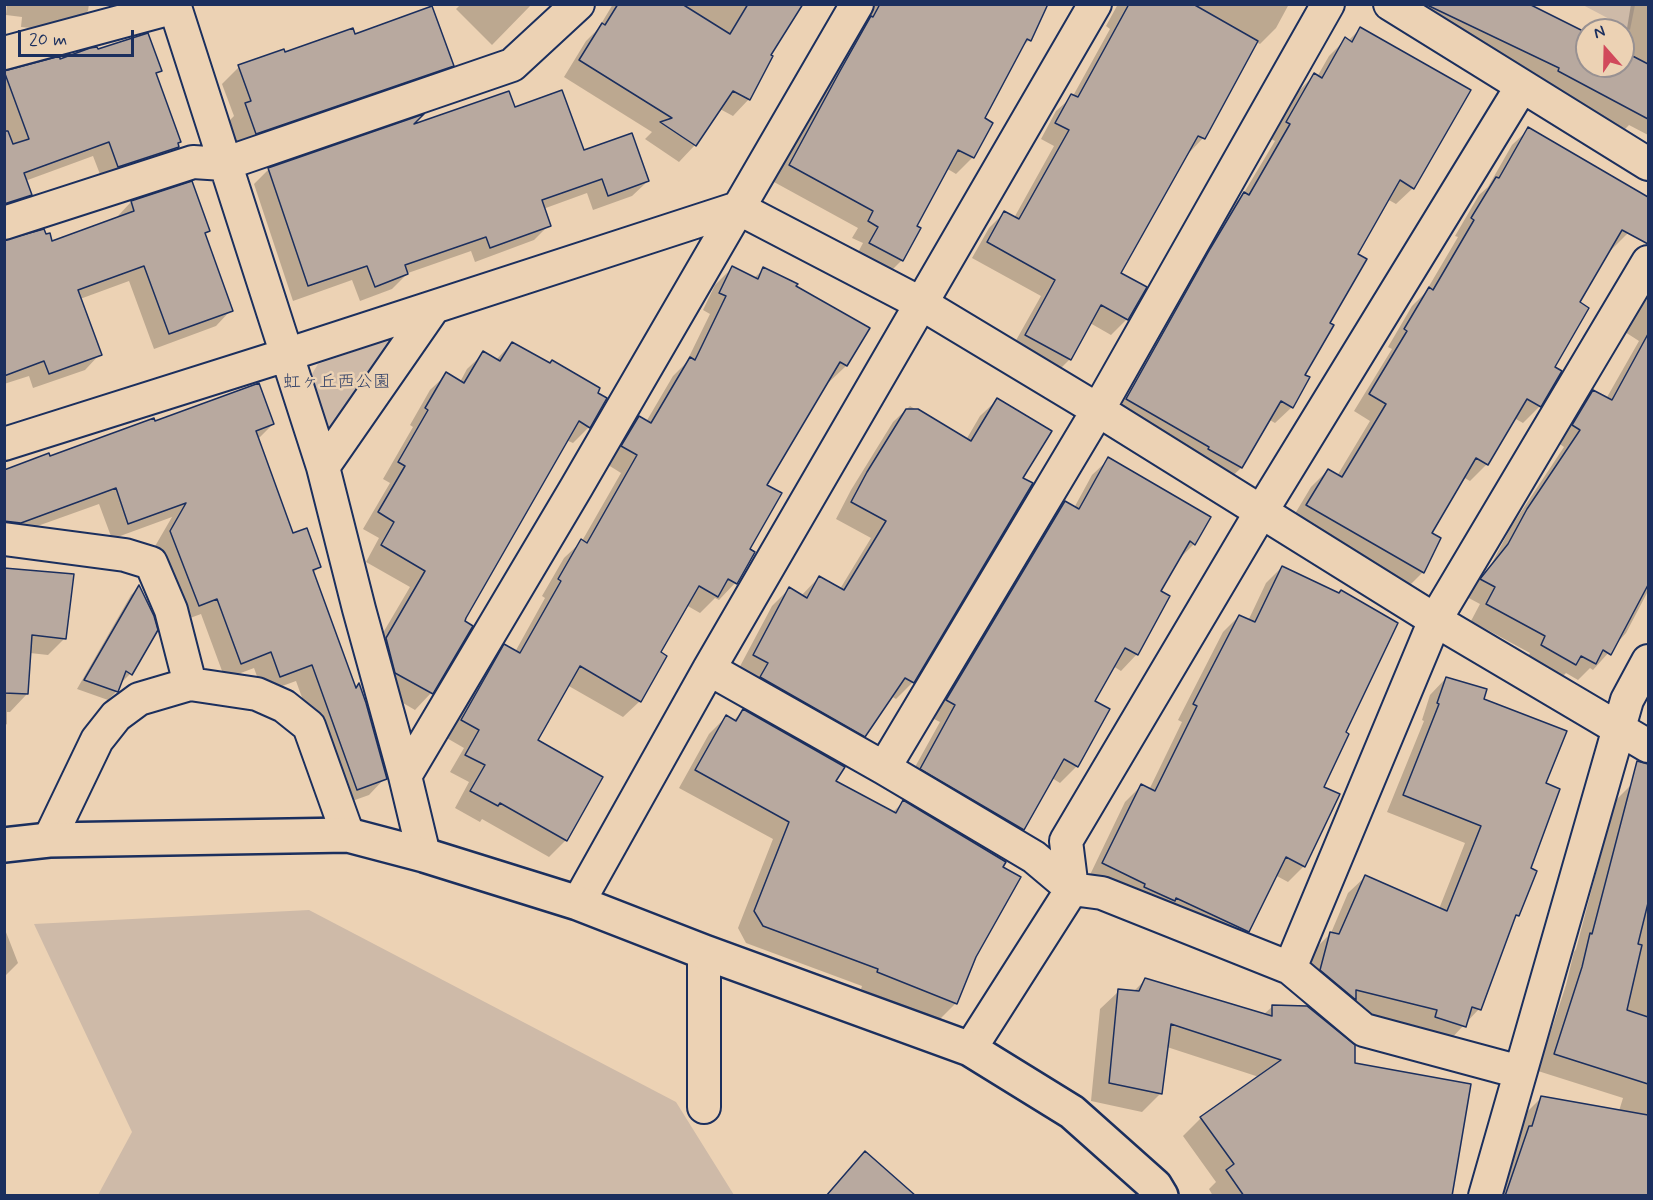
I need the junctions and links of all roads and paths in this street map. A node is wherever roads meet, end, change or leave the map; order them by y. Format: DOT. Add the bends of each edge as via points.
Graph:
graph roads {
  1 [pos="578,4"];
  2 [pos="857,4"];
  3 [pos="1095,4"];
  4 [pos="1328,4"];
  5 [pos="1390,4"];
  6 [pos="4,53"];
  7 [pos="1522,86"];
  8 [pos="224,164"];
  9 [pos="1648,164"];
  10 [pos="738,208"];
  11 [pos="4,223"];
  12 [pos="1648,262"];
  13 [pos="922,304"];
  14 [pos="434,307"];
  15 [pos="286,355"];
  16 [pos="1098,410"];
  17 [pos="4,444"];
  18 [pos="323,467"];
  19 [pos="1261,512"];
  20 [pos="4,539"];
  21 [pos="1435,620"];
  22 [pos="1648,661"];
  23 [pos="709,669"];
  24 [pos="190,684"];
  25 [pos="1619,730"];
  26 [pos="1648,746"];
  27 [pos="884,768"];
  28 [pos="405,776"];
  29 [pos="348,835"];
  30 [pos="49,840"];
  31 [pos="4,844"];
  32 [pos="424,855"];
  33 [pos="1072,889"];
  34 [pos="578,903"];
  35 [pos="704,952"];
  36 [pos="1290,968"];
  37 [pos="970,1049"];
  38 [pos="1520,1072"];
  39 [pos="704,1107"];
  40 [pos="1161,1196"];
  41 [pos="1485,1196"];
  1 -- 8 [label="street" via="512,65"];
  2 -- 10 [label="street"];
  3 -- 13 [label="street"];
  4 -- 16 [label="street"];
  5 -- 7 [label="street"];
  6 -- 8 [label="street" via="175,7"];
  7 -- 9 [label="street"];
  7 -- 19 [label="street"];
  8 -- 11 [label="street" via="193,162"];
  8 -- 15 [label="street"];
  10 -- 13 [label="street"];
  10 -- 14 [label="street"];
  10 -- 28 [label="street"];
  12 -- 21 [label="street"];
  13 -- 16 [label="street"];
  13 -- 23 [label="street"];
  14 -- 15 [label="street"];
  14 -- 18 [label="street"];
  15 -- 17 [label="street"];
  15 -- 18 [label="street"];
  16 -- 19 [label="street"];
  16 -- 27 [label="street"];
  18 -- 28 [label="street"];
  19 -- 21 [label="street"];
  19 -- 33 [label="street" via="1066,842"];
  20 -- 24 [label="street" via="125,555 151,563 171,610"];
  21 -- 25 [label="street"];
  21 -- 36 [label="street"];
  22 -- 25 [label="street" via="1627,700"];
  23 -- 27 [label="street"];
  23 -- 34 [label="street"];
  24 -- 29 [label="street" via="257,694 284,706 309,726"];
  24 -- 30 [label="street" via="139,699 116,716 97,740"];
  25 -- 26 [label="street"];
  25 -- 38 [label="street"];
  27 -- 33 [label="street" via="1034,857"];
  28 -- 32 [label="street"];
  29 -- 30 [label="street"];
  29 -- 32 [label="street"];
  30 -- 31 [label="street"];
  32 -- 34 [label="street"];
  33 -- 36 [label="street" via="1102,893"];
  33 -- 37 [label="street"];
  34 -- 35 [label="street"];
  35 -- 37 [label="street"];
  35 -- 39 [label="street"];
  36 -- 38 [label="street" via="1364,1030"];
  37 -- 40 [label="street" via="1072,1112 1155,1186"];
  38 -- 41 [label="street"];
}
